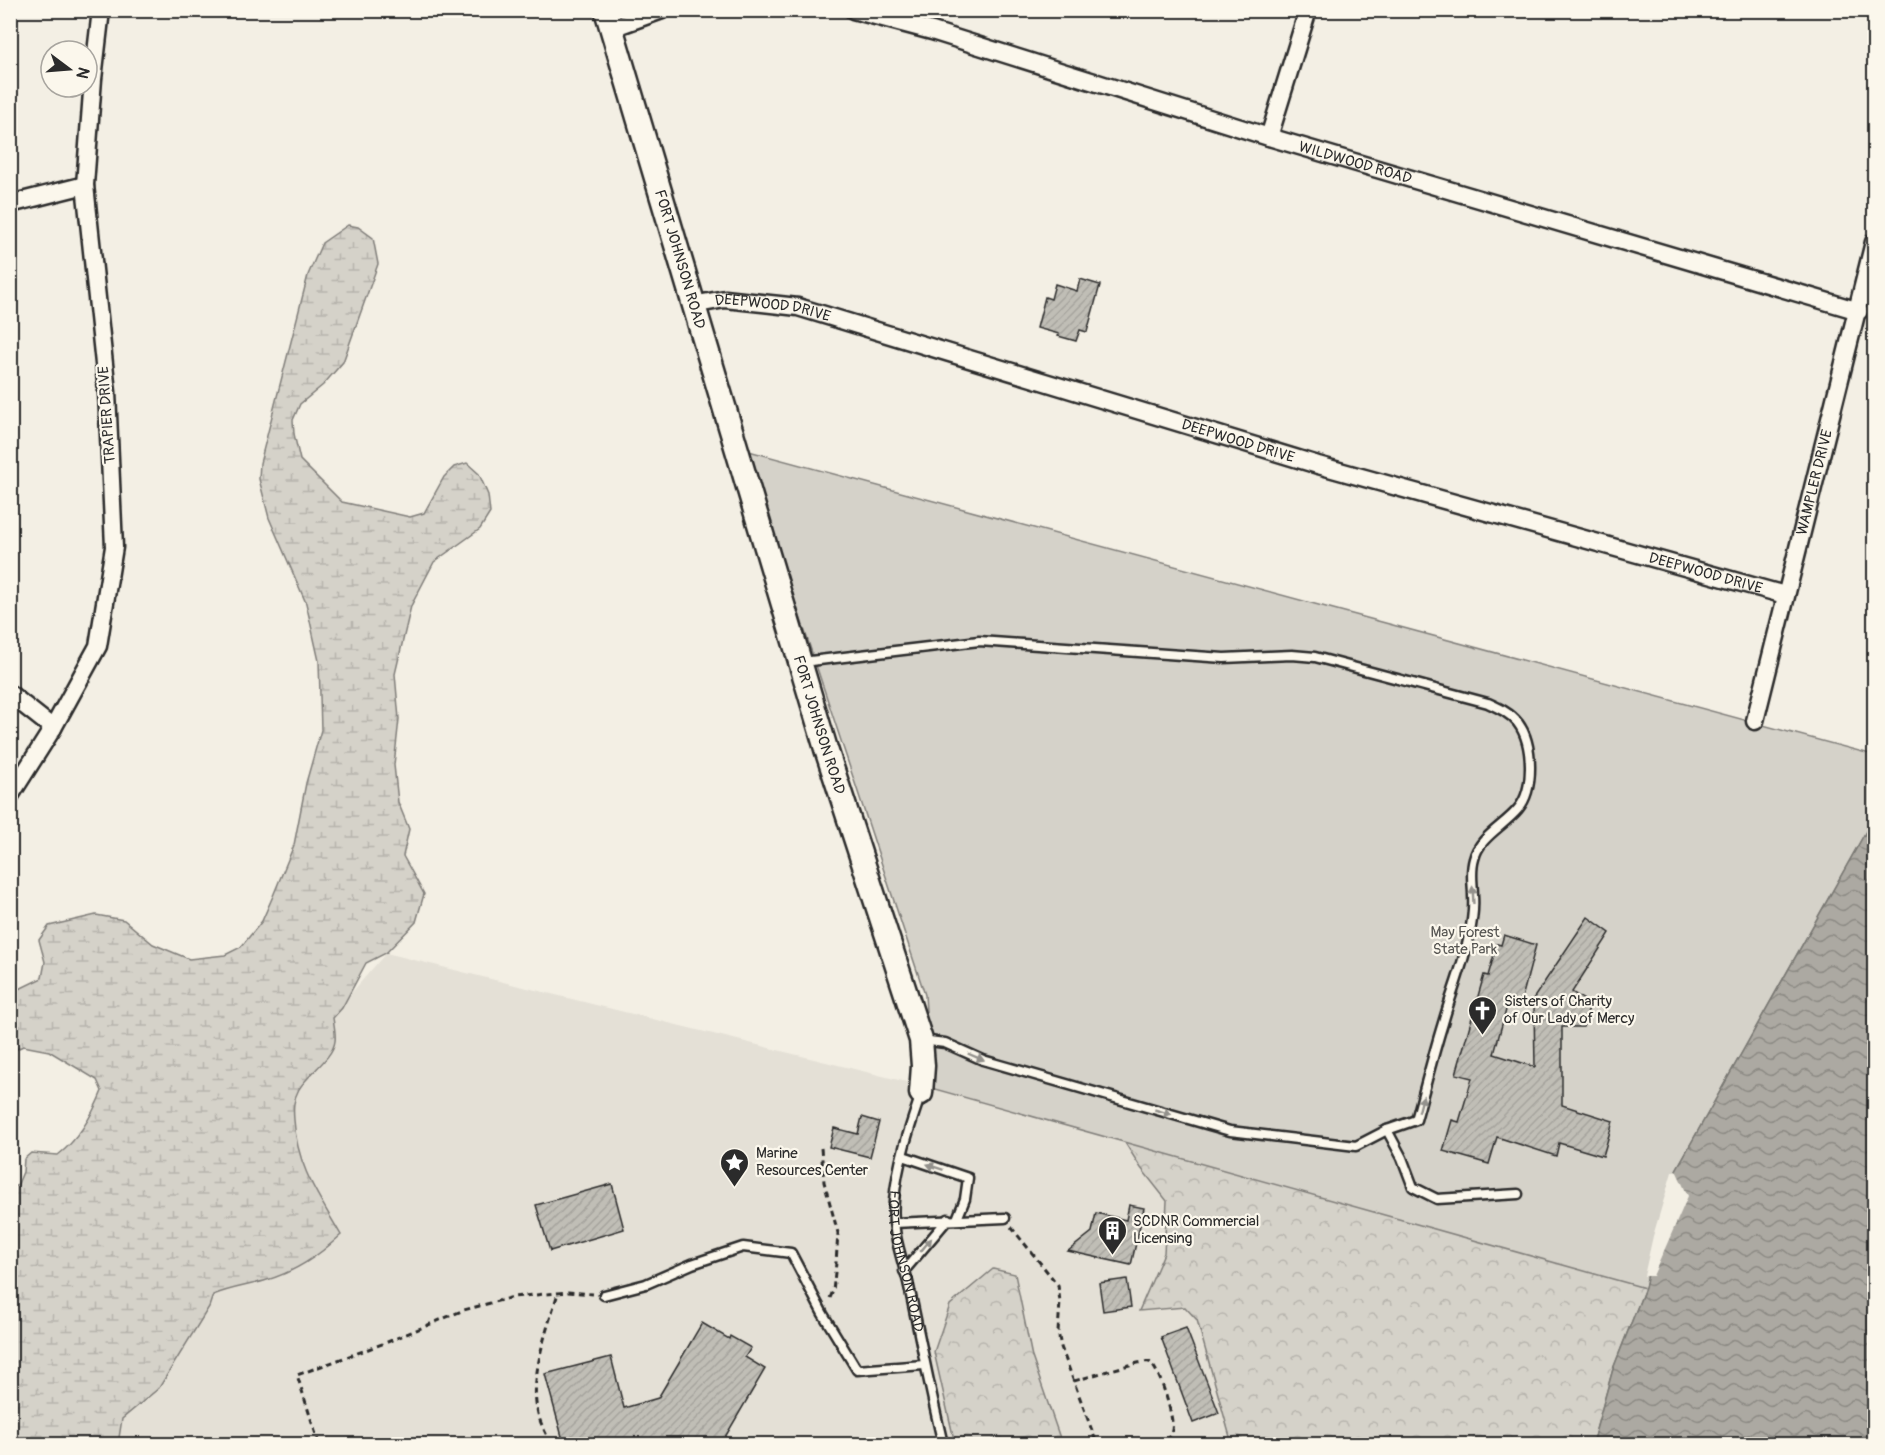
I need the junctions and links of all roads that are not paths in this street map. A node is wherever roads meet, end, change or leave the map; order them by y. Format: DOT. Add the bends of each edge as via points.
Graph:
graph roads {
  1 [pos="101,10"];
  2 [pos="662,10"];
  3 [pos="853,10"];
  4 [pos="1308,10"];
  5 [pos="609,19"];
  6 [pos="1269,137"];
  7 [pos="85,185"];
  8 [pos="10,204"];
  9 [pos="1875,242"];
  10 [pos="692,305"];
  11 [pos="1859,311"];
  12 [pos="1785,595"];
  13 [pos="800,663"];
  14 [pos="10,694"];
  15 [pos="1755,721"];
  16 [pos="53,728"];
  17 [pos="10,796"];
  18 [pos="921,1040"];
  19 [pos="921,1093"];
  20 [pos="1387,1130"];
  21 [pos="903,1156"];
  22 [pos="1518,1194"];
  23 [pos="1005,1218"];
  24 [pos="953,1219"];
  25 [pos="894,1223"];
  26 [pos="904,1271"];
  27 [pos="604,1295"];
  28 [pos="924,1365"];
  29 [pos="943,1444"];
  1 -- 7 [label="street, TRAPIER DRIVE"];
  2 -- 5 [label="street"];
  3 -- 6 [label="street, WILDWOOD ROAD"];
  4 -- 6 [label="street"];
  5 -- 10 [label="street, FORT JOHNSON ROAD"];
  6 -- 11 [label="street, WILDWOOD ROAD"];
  7 -- 8 [label="street"];
  7 -- 16 [label="street, TRAPIER DRIVE" via="107,392 114,547 98,646"];
  9 -- 11 [label="street, WAMPLER DRIVE"];
  10 -- 12 [label="street, DEEPWOOD DRIVE" via="724,299 798,307 1318,465"];
  10 -- 13 [label="street, FORT JOHNSON ROAD"];
  11 -- 12 [label="street, WAMPLER DRIVE"];
  12 -- 15 [label="street, WAMPLER DRIVE"];
  13 -- 18 [label="street, FORT JOHNSON ROAD"];
  20 -- 13 [label="lane, one-way" via="1416,1120 1469,936 1476,853 1525,799 1529,754 1523,731 1510,715 1469,698 1341,663 1292,655 1224,658 979,641"];
  14 -- 16 [label="street"];
  16 -- 17 [label="street, TRAPIER DRIVE"];
  18 -- 19 [label="street, FORT JOHNSON ROAD"];
  18 -- 20 [label="lane, one-way" via="945,1043 983,1060 1230,1131 1356,1146"];
  19 -- 21 [label="lane, FORT JOHNSON ROAD"];
  20 -- 22 [label="lane" via="1413,1187 1421,1191 1437,1198"];
  24 -- 21 [label="lane, one-way" via="965,1199 969,1178"];
  21 -- 25 [label="lane, FORT JOHNSON ROAD"];
  23 -- 24 [label="lane"];
  24 -- 25 [label="lane"];
  26 -- 24 [label="lane, one-way"];
  25 -- 26 [label="lane, FORT JOHNSON ROAD"];
  26 -- 28 [label="lane, FORT JOHNSON ROAD"];
  27 -- 28 [label="lane" via="646,1284 743,1247 791,1254 857,1370"];
  28 -- 29 [label="lane, FORT JOHNSON ROAD"];
}
